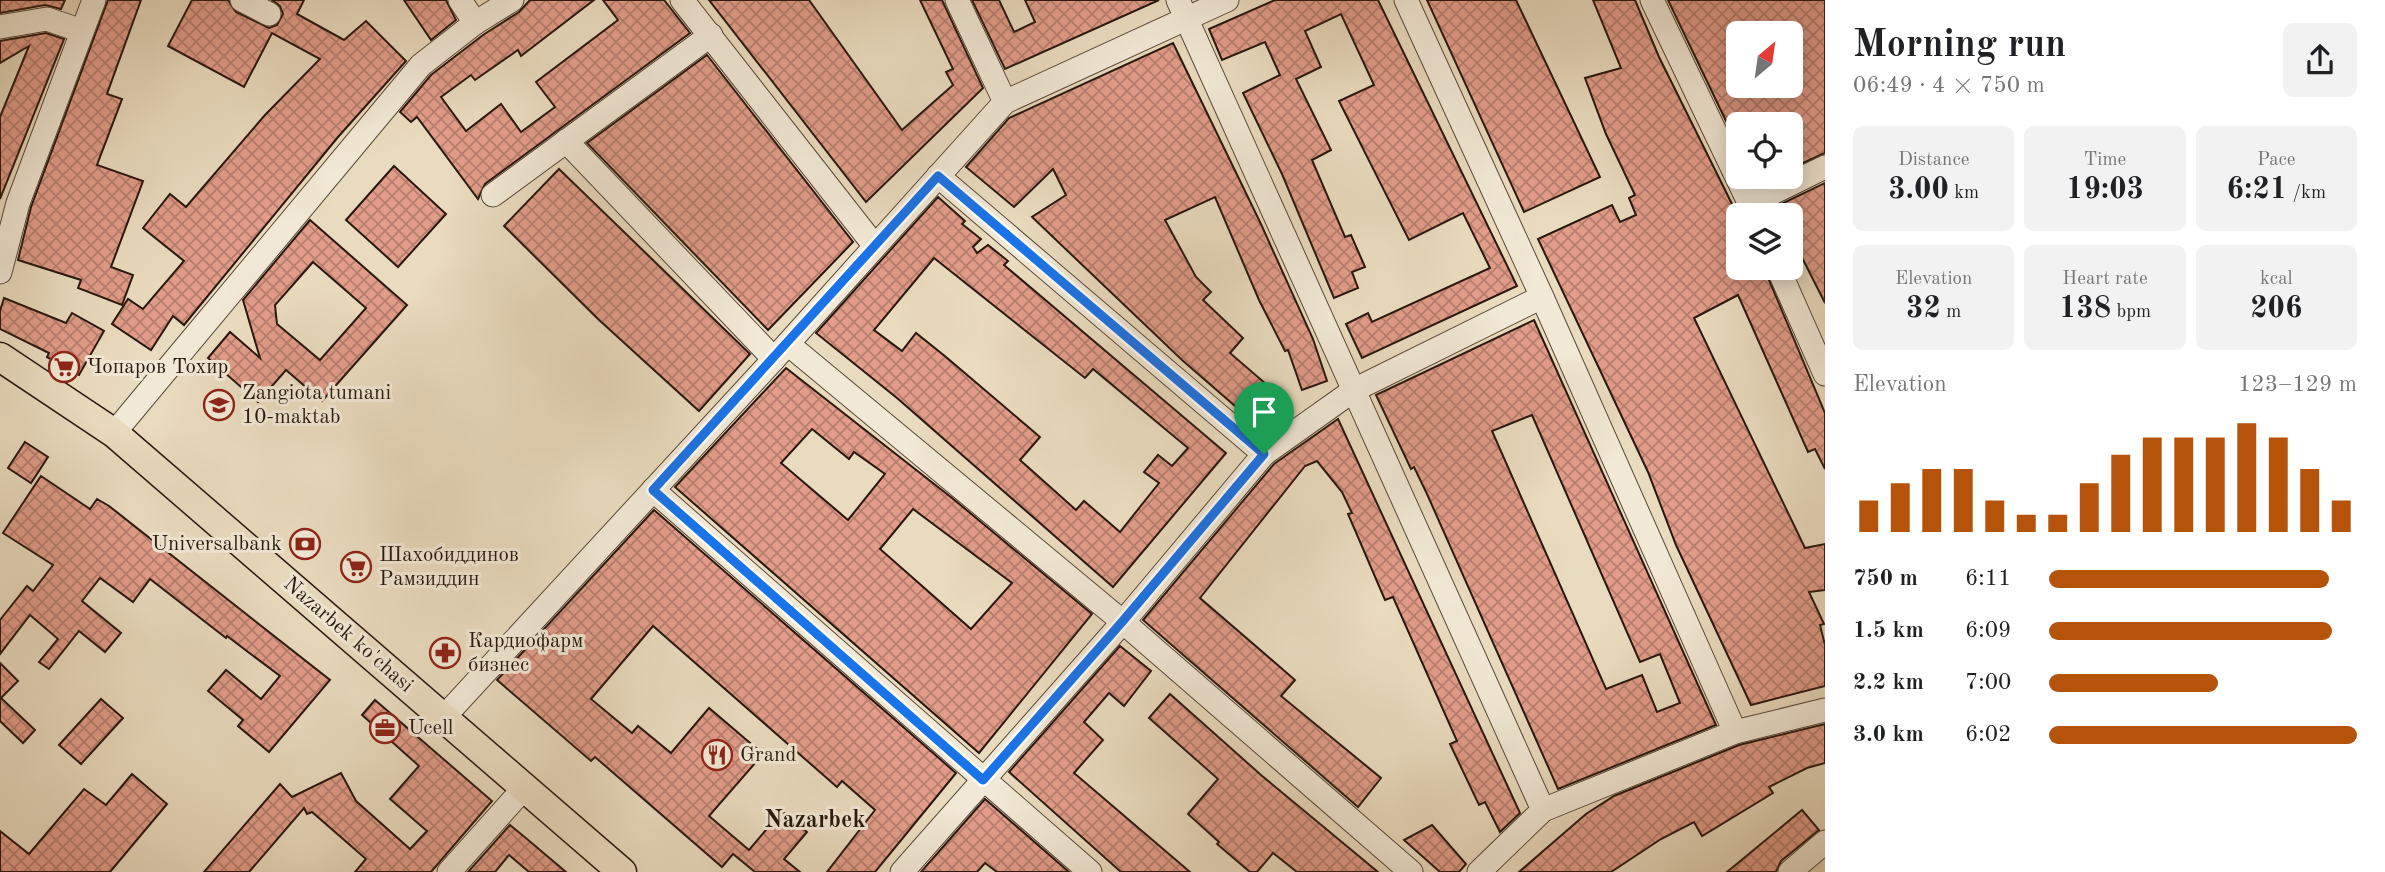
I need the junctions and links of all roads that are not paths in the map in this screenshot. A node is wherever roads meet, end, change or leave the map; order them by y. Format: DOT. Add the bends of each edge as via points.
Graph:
graph roads {
  1 [pos="94,0"];
  2 [pos="242,0"];
  3 [pos="460,0"];
  4 [pos="512,0"];
  5 [pos="682,0"];
  6 [pos="957,0"];
  7 [pos="1227,0"];
  8 [pos="1406,0"];
  9 [pos="1652,0"];
  10 [pos="1183,10"];
  11 [pos="269,14"];
  12 [pos="475,23"];
  13 [pos="0,27"];
  14 [pos="82,31"];
  15 [pos="711,35"];
  16 [pos="1005,102"];
  17 [pos="566,141"];
  18 [pos="1825,167"];
  19 [pos="938,176"];
  20 [pos="493,195"];
  21 [pos="1750,203"];
  22 [pos="1763,203"];
  23 [pos="874,246"];
  24 [pos="0,272"];
  25 [pos="1783,280"];
  26 [pos="1542,297"];
  27 [pos="781,351"];
  28 [pos="1,363"];
  29 [pos="1825,374"];
  30 [pos="1354,390"];
  31 [pos="114,433"];
  32 [pos="1264,454"];
  33 [pos="653,490"];
  34 [pos="1122,622"];
  35 [pos="1825,710"];
  36 [pos="443,718"];
  37 [pos="1735,732"];
  38 [pos="983,780"];
  39 [pos="524,788"];
  40 [pos="1543,810"];
  41 [pos="1825,842"];
  42 [pos="449,872"];
  43 [pos="622,872"];
  44 [pos="902,872"];
  45 [pos="1090,872"];
  46 [pos="1411,872"];
  47 [pos="1479,872"];
  48 [pos="1790,872"];
  1 -- 14 [label="street"];
  2 -- 11 [label="street"];
  3 -- 12 [label="street"];
  4 -- 12 [label="street"];
  5 -- 15 [label="street"];
  6 -- 16 [label="street"];
  7 -- 10 [label="street"];
  8 -- 26 [label="street"];
  9 -- 21 [label="street"];
  10 -- 16 [label="street"];
  10 -- 30 [label="street"];
  12 -- 31 [label="street" via="421,65"];
  13 -- 14 [label="street" via="47,19"];
  14 -- 24 [label="street" via="18,203"];
  15 -- 17 [label="street"];
  15 -- 23 [label="street"];
  16 -- 19 [label="street"];
  17 -- 20 [label="street"];
  17 -- 27 [label="street"];
  18 -- 22 [label="street"];
  19 -- 23 [label="street"];
  19 -- 32 [label="street"];
  23 -- 27 [label="street"];
  25 -- 29 [label="street"];
  26 -- 30 [label="street"];
  26 -- 37 [label="street"];
  27 -- 33 [label="street"];
  27 -- 34 [label="street"];
  28 -- 31 [label="main road, Nazarbek ko'chasi"];
  30 -- 32 [label="street"];
  30 -- 40 [label="street"];
  31 -- 36 [label="main road, Nazarbek ko'chasi"];
  32 -- 34 [label="street"];
  33 -- 36 [label="street"];
  33 -- 38 [label="street"];
  34 -- 38 [label="street"];
  34 -- 46 [label="street"];
  35 -- 37 [label="street"];
  36 -- 39 [label="main road, Nazarbek ko'chasi"];
  37 -- 40 [label="street"];
  38 -- 44 [label="street"];
  38 -- 45 [label="street"];
  39 -- 42 [label="street"];
  39 -- 43 [label="main road, Nazarbek ko'chasi"];
  40 -- 47 [label="street"];
  41 -- 48 [label="street"];
}
